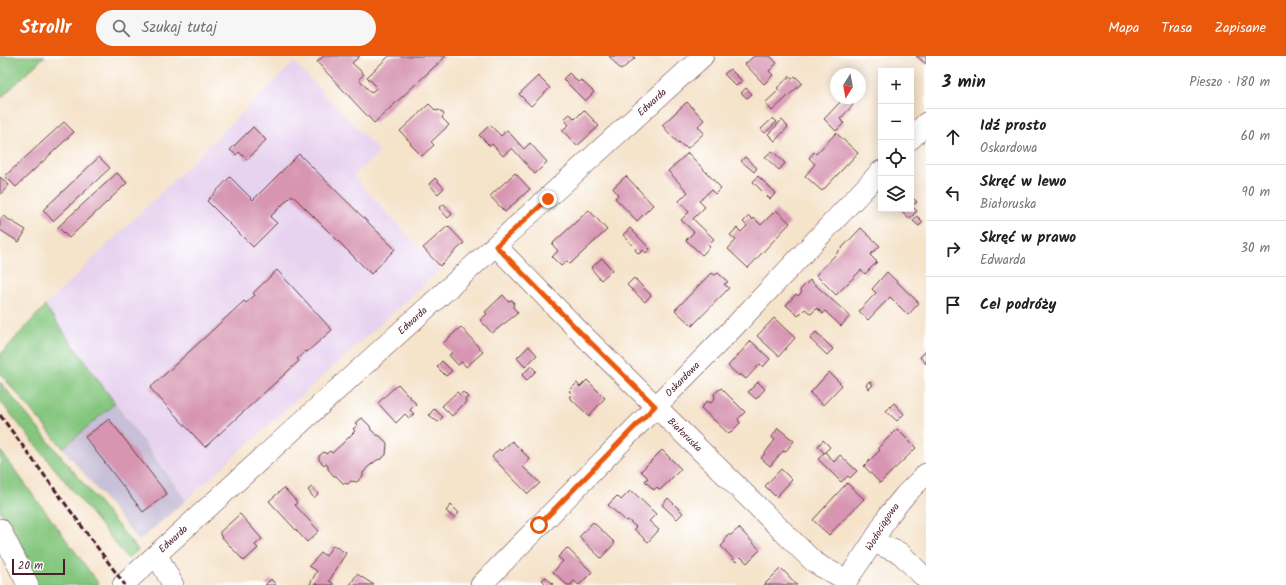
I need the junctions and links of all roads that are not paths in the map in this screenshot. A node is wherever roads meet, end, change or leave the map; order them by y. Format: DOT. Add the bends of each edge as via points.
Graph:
graph roads {
  1 [pos="703,56"];
  2 [pos="926,123"];
  3 [pos="914,136"];
  4 [pos="878,174"];
  5 [pos="496,246"];
  6 [pos="655,406"];
  7 [pos="926,474"];
  8 [pos="0,529"];
  9 [pos="874,542"];
  10 [pos="156,555"];
  11 [pos="926,579"];
  12 [pos="847,583"];
  13 [pos="28,585"];
  14 [pos="123,585"];
  15 [pos="173,585"];
  16 [pos="481,585"];
  1 -- 5 [label="street, Edwarda"];
  2 -- 3 [label="street"];
  4 -- 6 [label="street, Oskardowa" via="733,328"];
  5 -- 6 [label="street, Białoruska"];
  5 -- 10 [label="street, Edwarda"];
  6 -- 12 [label="street, Białoruska" via="814,561"];
  6 -- 16 [label="street, Oskardowa"];
  7 -- 9 [label="street, Wodociągowa" via="888,516"];
  8 -- 13 [label="street"];
  9 -- 11 [label="street" via="900,553"];
  9 -- 12 [label="street, Wodociągowa"];
  10 -- 14 [label="street, Edwarda"];
  10 -- 15 [label="street"];
}
